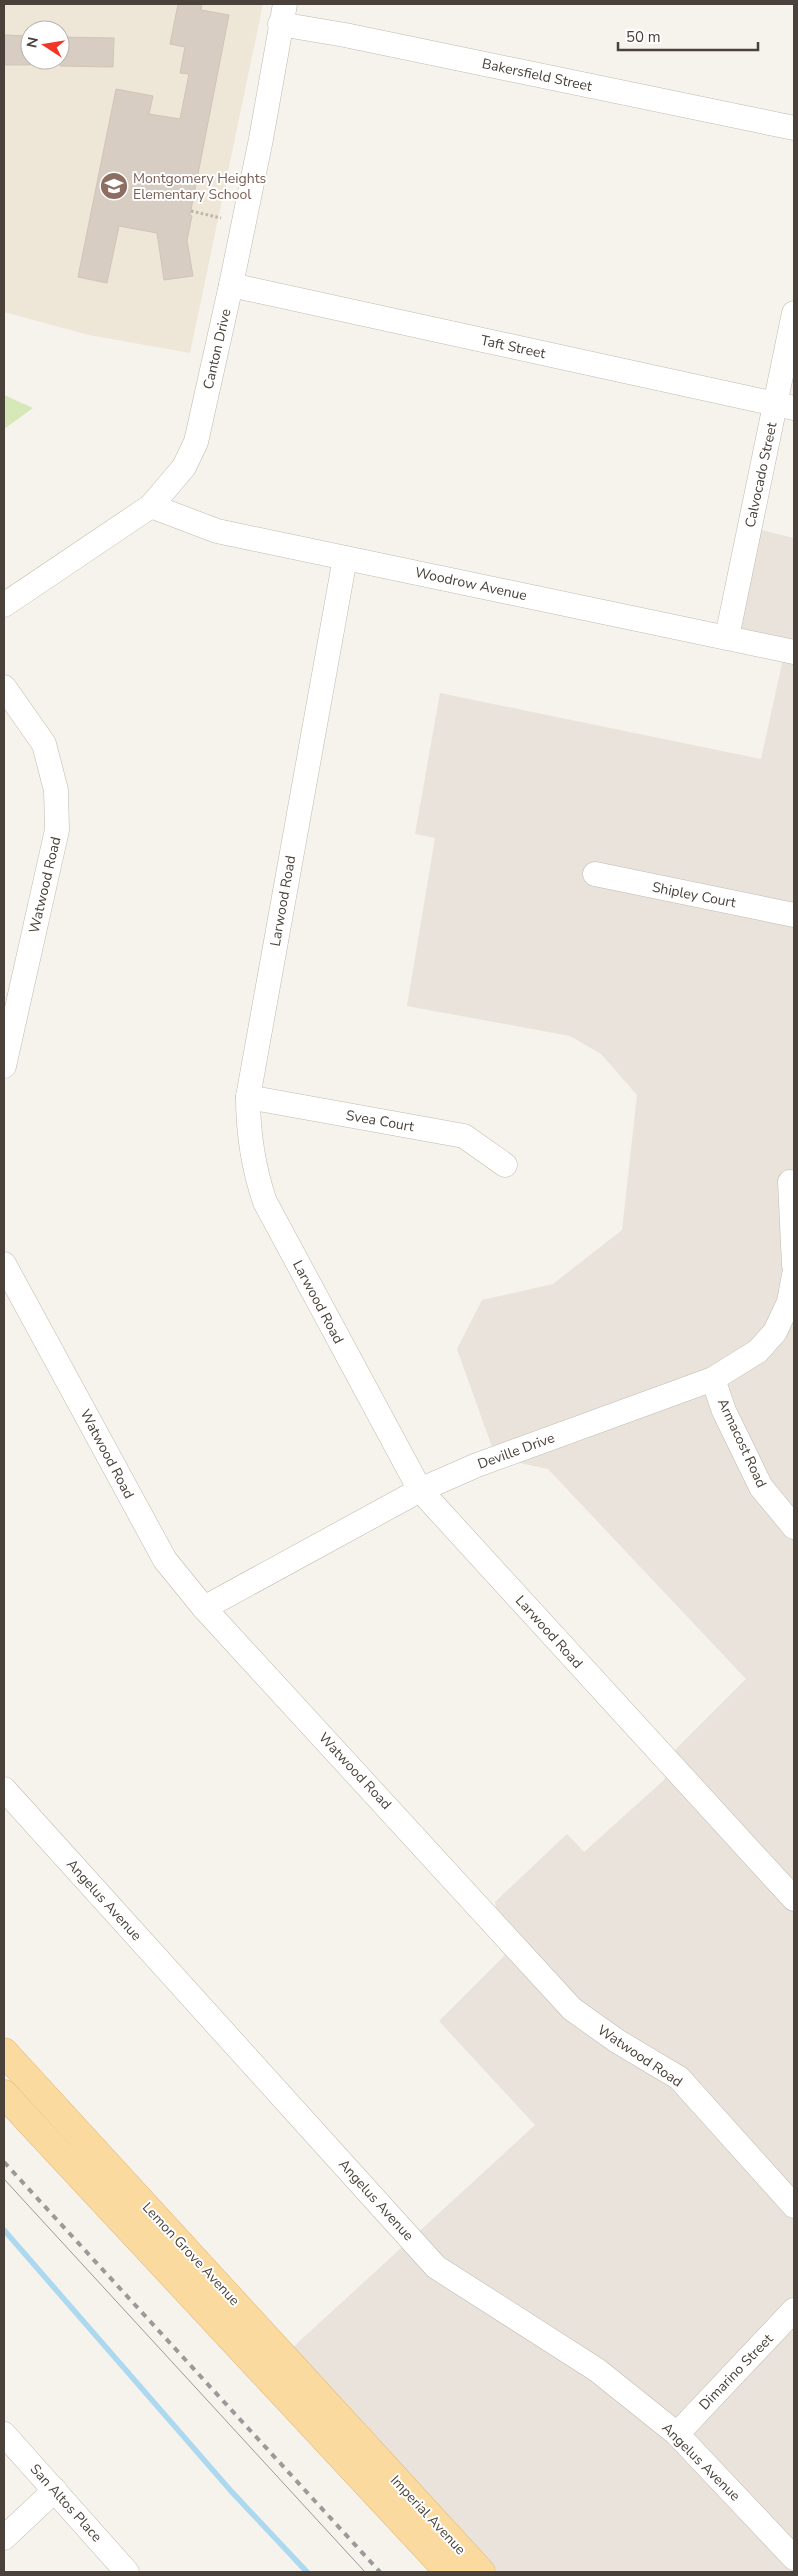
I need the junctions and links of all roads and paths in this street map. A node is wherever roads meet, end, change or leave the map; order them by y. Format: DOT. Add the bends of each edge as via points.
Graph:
graph roads {
  1 [pos="283,14"];
  2 [pos="794,128"];
  3 [pos="191,211"];
  4 [pos="221,218"];
  5 [pos="231,285"];
  6 [pos="794,313"];
  7 [pos="785,406"];
  8 [pos="151,506"];
  9 [pos="345,558"];
  10 [pos="4,605"];
  11 [pos="727,637"];
  12 [pos="794,652"];
  13 [pos="4,686"];
  14 [pos="595,874"];
  15 [pos="794,915"];
  16 [pos="4,1066"];
  17 [pos="248,1097"];
  18 [pos="505,1165"];
  19 [pos="790,1182"];
  20 [pos="4,1264"];
  21 [pos="794,1265"];
  22 [pos="794,1275"];
  23 [pos="713,1379"];
  24 [pos="420,1490"];
  25 [pos="794,1527"];
  26 [pos="204,1608"];
  27 [pos="4,1789"];
  28 [pos="794,1899"];
  29 [pos="4,2052"];
  30 [pos="4,2094"];
  31 [pos="794,2206"];
  32 [pos="794,2310"];
  33 [pos="4,2434"];
  34 [pos="677,2434"];
  35 [pos="368,2467"];
  36 [pos="55,2490"];
  37 [pos="4,2538"];
  38 [pos="794,2558"];
  39 [pos="127,2572"];
  40 [pos="449,2572"];
  41 [pos="481,2572"];
  1 -- 2 [label="street, Bakersfield Street"];
  1 -- 5 [label="street, Canton Drive"];
  3 -- 4 [label="path"];
  5 -- 7 [label="street, Taft Street"];
  5 -- 8 [label="street, Canton Drive" via="196,442 184,468"];
  6 -- 7 [label="street, Calvocado Street"];
  7 -- 11 [label="street, Calvocado Street"];
  8 -- 9 [label="street, Woodrow Avenue" via="217,531"];
  8 -- 10 [label="street, Canton Drive"];
  9 -- 11 [label="street, Woodrow Avenue"];
  9 -- 17 [label="street, Larwood Road"];
  11 -- 12 [label="street, Woodrow Avenue"];
  13 -- 16 [label="street, Watwood Road" via="44,744 56,790 58,830"];
  14 -- 15 [label="street, Shipley Court"];
  17 -- 18 [label="street, Svea Court" via="464,1136"];
  17 -- 24 [label="street, Larwood Road" via="254,1168 265,1202"];
  19 -- 21 [label="street"];
  20 -- 26 [label="street, Watwood Road" via="161,1552"];
  22 -- 23 [label="street, Deville Drive" via="789,1302 775,1332 758,1351"];
  23 -- 24 [label="street, Deville Drive" via="477,1465"];
  23 -- 25 [label="street, Armacost Road" via="724,1411 761,1487"];
  24 -- 26 [label="street, Deville Drive"];
  24 -- 28 [label="street, Larwood Road"];
  26 -- 31 [label="street, Watwood Road" via="572,2009 617,2041 679,2078"];
  27 -- 34 [label="street, Angelus Avenue" via="436,2267 597,2370"];
  29 -- 35 [label="main road, Lemon Grove Avenue" via="257,2325"];
  30 -- 35 [label="main road, Lemon Grove Avenue"];
  32 -- 34 [label="street, Dimarino Street"];
  33 -- 36 [label="street, San Altos Place"];
  34 -- 38 [label="street, Angelus Avenue"];
  35 -- 40 [label="main road, Imperial Avenue"];
  35 -- 41 [label="main road, Imperial Avenue"];
  36 -- 37 [label="street"];
  36 -- 39 [label="street, San Altos Place"];
}
